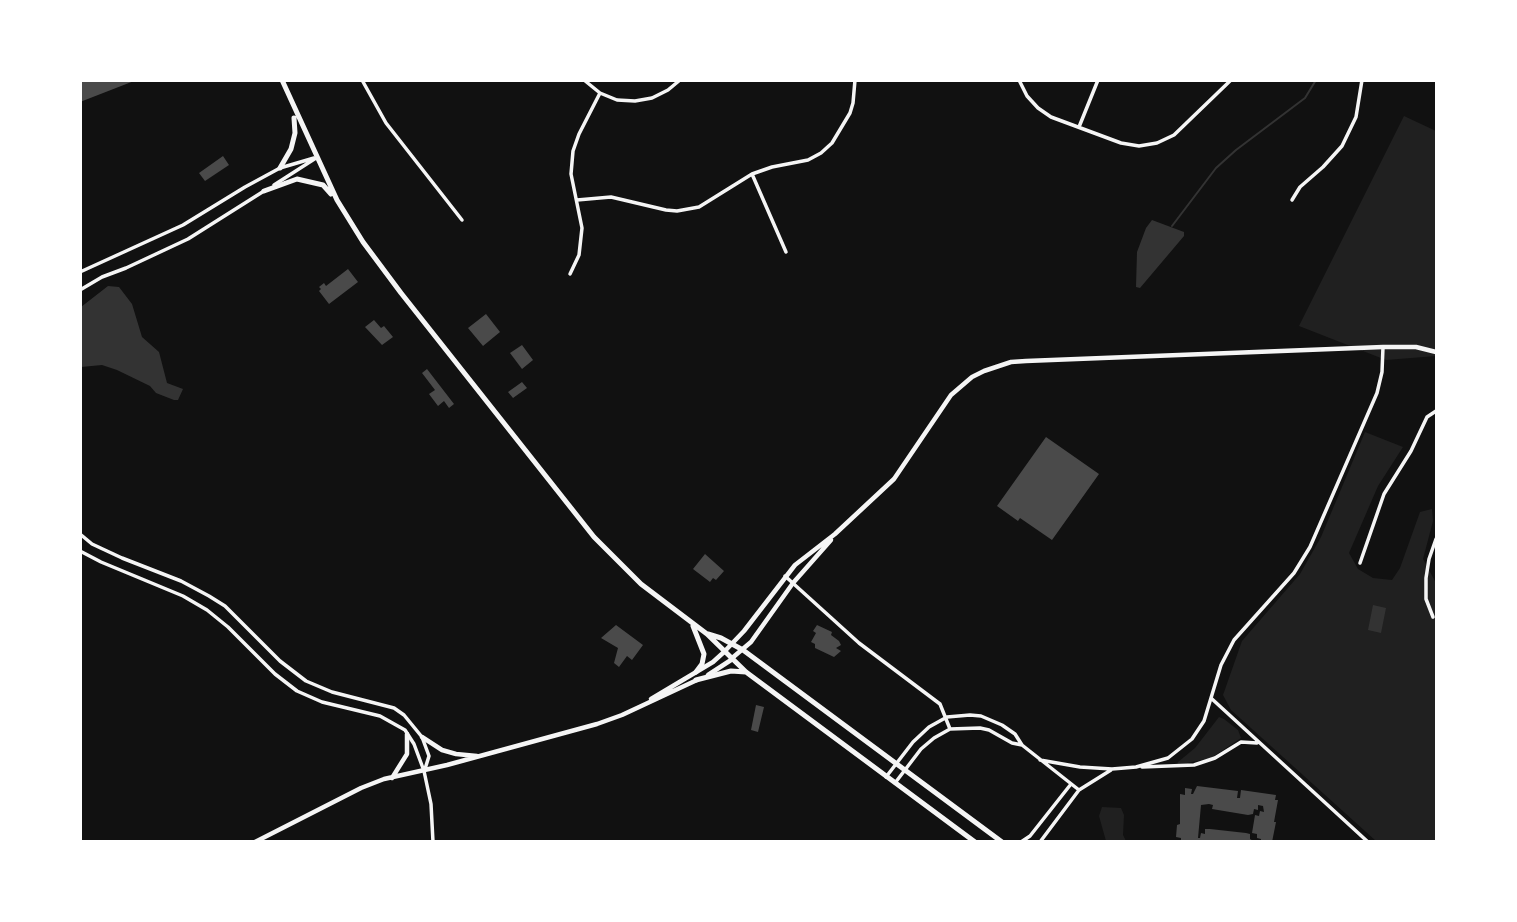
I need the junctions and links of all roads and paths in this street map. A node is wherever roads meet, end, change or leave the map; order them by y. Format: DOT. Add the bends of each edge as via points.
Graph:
graph roads {
  1 [pos="282,80"];
  2 [pos="362,80"];
  3 [pos="584,80"];
  4 [pos="680,80"];
  5 [pos="855,80"];
  6 [pos="1019,80"];
  7 [pos="1098,80"];
  8 [pos="1231,80"];
  9 [pos="1362,80"];
  10 [pos="600,93"];
  11 [pos="293,108"];
  12 [pos="1079,127"];
  13 [pos="316,158"];
  14 [pos="280,169"];
  15 [pos="752,174"];
  16 [pos="264,191"];
  17 [pos="337,200"];
  18 [pos="577,200"];
  19 [pos="1292,200"];
  20 [pos="462,220"];
  21 [pos="786,252"];
  22 [pos="80,272"];
  23 [pos="570,274"];
  24 [pos="80,290"];
  25 [pos="1383,347"];
  26 [pos="1437,352"];
  27 [pos="1437,411"];
  28 [pos="80,534"];
  29 [pos="835,534"];
  30 [pos="1437,540"];
  31 [pos="80,551"];
  32 [pos="1360,563"];
  33 [pos="785,576"];
  34 [pos="793,583"];
  35 [pos="1433,617"];
  36 [pos="691,623"];
  37 [pos="707,634"];
  38 [pos="733,644"];
  39 [pos="743,650"];
  40 [pos="724,652"];
  41 [pos="731,660"];
  42 [pos="695,672"];
  43 [pos="746,673"];
  44 [pos="696,680"];
  45 [pos="1212,699"];
  46 [pos="642,705"];
  47 [pos="947,717"];
  48 [pos="950,729"];
  49 [pos="407,734"];
  50 [pos="422,737"];
  51 [pos="1261,744"];
  52 [pos="1022,745"];
  53 [pos="481,756"];
  54 [pos="1040,760"];
  55 [pos="896,764"];
  56 [pos="1136,767"];
  57 [pos="1112,769"];
  58 [pos="905,770"];
  59 [pos="425,771"];
  60 [pos="886,776"];
  61 [pos="393,778"];
  62 [pos="895,783"];
  63 [pos="1071,783"];
  64 [pos="1079,790"];
  65 [pos="1003,841"];
  66 [pos="255,842"];
  67 [pos="433,842"];
  68 [pos="975,842"];
  69 [pos="1021,842"];
  70 [pos="1040,842"];
  71 [pos="1368,842"];
  1 -- 11 [label="main road"];
  2 -- 20 [label="street" via="386,122"];
  3 -- 10 [label="street"];
  4 -- 10 [label="street" via="652,98 635,102"];
  5 -- 15 [label="street" via="850,113 832,143 808,160"];
  6 -- 12 [label="street" via="1038,108"];
  7 -- 12 [label="street"];
  8 -- 12 [label="street" via="1182,128 1157,143 1130,145"];
  9 -- 19 [label="street" via="1356,117 1342,146"];
  10 -- 18 [label="street" via="573,152 571,174"];
  11 -- 13 [label="main road"];
  11 -- 14 [label="main road" via="293,141"];
  13 -- 14 [label="street"];
  13 -- 16 [label="street"];
  13 -- 17 [label="main road"];
  14 -- 22 [label="street" via="183,225"];
  15 -- 18 [label="street" via="709,203 688,210 666,210 611,197"];
  15 -- 21 [label="street"];
  16 -- 17 [label="main road" via="297,179 323,185"];
  16 -- 24 [label="street" via="188,239"];
  17 -- 36 [label="main road" via="385,273 578,518 631,575"];
  18 -- 23 [label="street" via="582,229 579,255"];
  25 -- 26 [label="street"];
  25 -- 29 [label="street" via="1026,360 998,365 972,377 951,395 894,479"];
  25 -- 45 [label="street" via="1377,393 1310,547 1294,573 1234,640 1220,666"];
  27 -- 32 [label="street" via="1427,416 1384,494"];
  28 -- 50 [label="street" via="92,544 209,596 295,675 317,687 394,708"];
  29 -- 33 [label="street"];
  29 -- 34 [label="street"];
  30 -- 35 [label="street" via="1426,578 1426,599"];
  31 -- 49 [label="street" via="207,610 297,691 380,716"];
  33 -- 34 [label="street"];
  33 -- 38 [label="street"];
  34 -- 39 [label="street"];
  34 -- 47 [label="street" via="859,643 940,704"];
  36 -- 37 [label="main road"];
  36 -- 42 [label="main road" via="704,654"];
  37 -- 38 [label="main road"];
  37 -- 40 [label="main road"];
  38 -- 39 [label="main road"];
  38 -- 40 [label="street"];
  39 -- 41 [label="street"];
  39 -- 55 [label="main road"];
  40 -- 41 [label="main road"];
  40 -- 42 [label="street"];
  41 -- 43 [label="main road"];
  41 -- 44 [label="street"];
  42 -- 46 [label="street"];
  43 -- 44 [label="main road" via="731,671"];
  43 -- 60 [label="main road"];
  44 -- 46 [label="street"];
  45 -- 51 [label="street"];
  45 -- 56 [label="street" via="1204,721 1184,747 1168,758"];
  46 -- 53 [label="street" via="597,724"];
  47 -- 48 [label="street"];
  47 -- 52 [label="street" via="970,715 992,720 1015,734"];
  47 -- 55 [label="street" via="920,735"];
  48 -- 52 [label="street" via="980,728"];
  48 -- 58 [label="street" via="928,743"];
  49 -- 59 [label="street"];
  49 -- 61 [label="street" via="407,754"];
  50 -- 53 [label="street" via="442,750"];
  50 -- 59 [label="street" via="429,756"];
  51 -- 56 [label="street" via="1241,742 1194,765"];
  51 -- 71 [label="street"];
  52 -- 54 [label="street"];
  53 -- 59 [label="street"];
  54 -- 57 [label="street"];
  54 -- 63 [label="street"];
  55 -- 58 [label="main road"];
  55 -- 60 [label="street"];
  56 -- 57 [label="street"];
  57 -- 64 [label="street"];
  58 -- 62 [label="street"];
  58 -- 65 [label="main road"];
  59 -- 61 [label="street"];
  59 -- 67 [label="street"];
  60 -- 62 [label="main road"];
  61 -- 66 [label="street" via="361,788"];
  62 -- 68 [label="main road"];
  63 -- 64 [label="street"];
  63 -- 69 [label="street"];
  64 -- 70 [label="street"];
}
